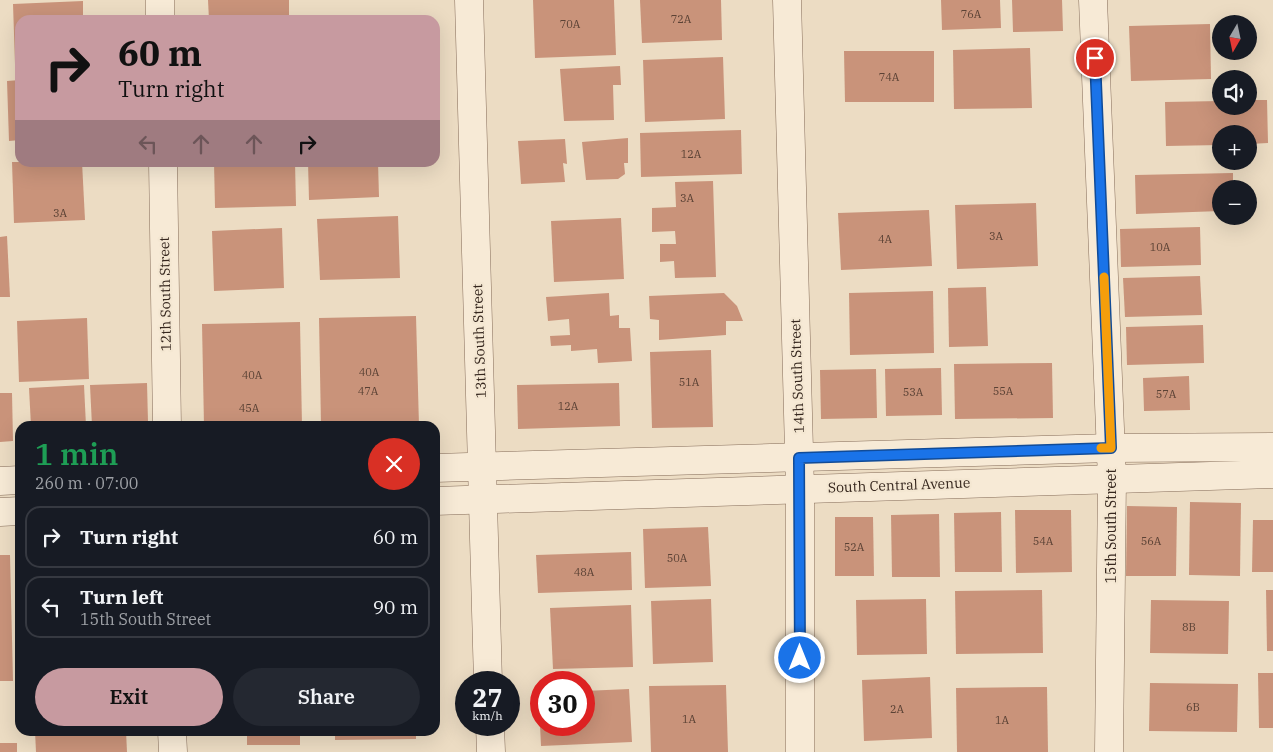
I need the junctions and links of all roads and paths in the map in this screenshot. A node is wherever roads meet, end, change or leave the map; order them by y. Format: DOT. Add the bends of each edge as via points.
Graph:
graph roads {
  1 [pos="160,0"];
  2 [pos="469,0"];
  3 [pos="787,0"];
  4 [pos="1093,0"];
  5 [pos="160,15"];
  6 [pos="163,167"];
  7 [pos="167,421"];
  8 [pos="1273,447"];
  9 [pos="1111,448"];
  10 [pos="799,458"];
  11 [pos="483,466"];
  12 [pos="440,468"];
  13 [pos="1273,474"];
  14 [pos="1112,478"];
  15 [pos="15,480"];
  16 [pos="0,481"];
  17 [pos="800,488"];
  18 [pos="482,500"];
  19 [pos="440,501"];
  20 [pos="15,511"];
  21 [pos="0,512"];
  22 [pos="488,671"];
  23 [pos="172,736"];
  24 [pos="490,736"];
  25 [pos="173,752"];
  26 [pos="491,752"];
  27 [pos="800,752"];
  28 [pos="1109,752"];
  1 -- 5 [label="street"];
  2 -- 11 [label="street, 13th South Street"];
  3 -- 10 [label="street, 14th South Street"];
  4 -- 9 [label="street, 15th South Street"];
  6 -- 7 [label="street, 12th South Street"];
  8 -- 9 [label="street"];
  9 -- 10 [label="street"];
  9 -- 14 [label="street, 15th South Street"];
  10 -- 11 [label="street"];
  10 -- 17 [label="street, 14th South Street"];
  11 -- 12 [label="street"];
  11 -- 18 [label="street, 13th South Street"];
  13 -- 14 [label="street, South Central Avenue"];
  14 -- 17 [label="street, South Central Avenue"];
  14 -- 28 [label="street, 15th South Street"];
  15 -- 16 [label="street"];
  17 -- 18 [label="street, South Central Avenue"];
  17 -- 27 [label="street, 14th South Street"];
  18 -- 19 [label="street, South Central Avenue"];
  18 -- 22 [label="street, 13th South Street"];
  20 -- 21 [label="street"];
  23 -- 25 [label="street"];
  24 -- 26 [label="street"];
}
